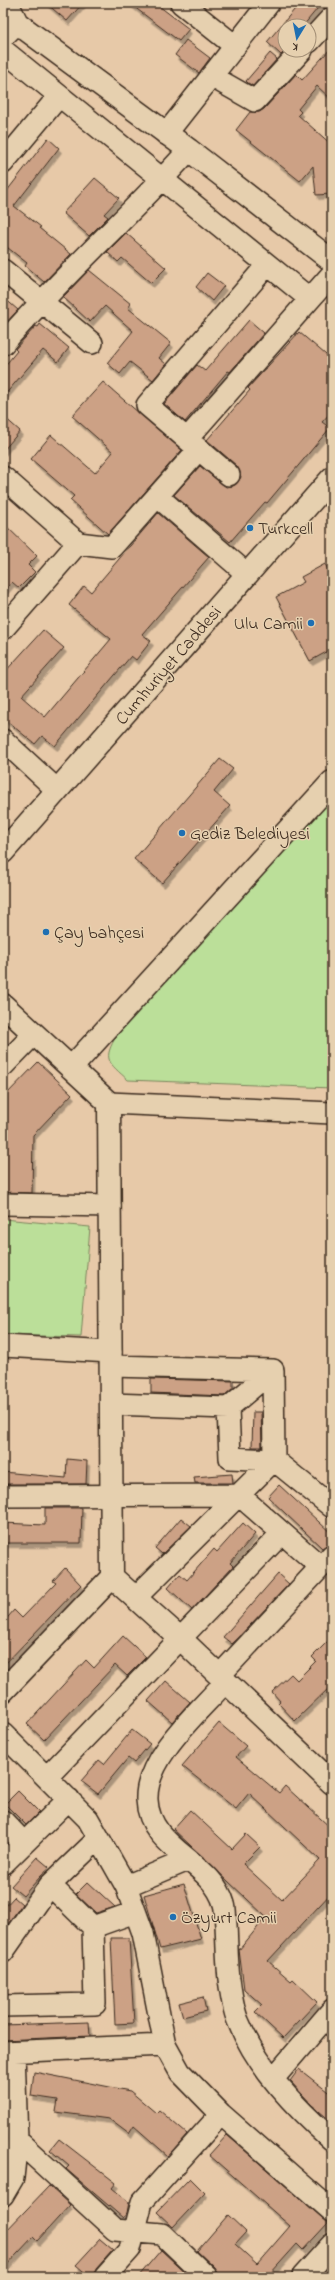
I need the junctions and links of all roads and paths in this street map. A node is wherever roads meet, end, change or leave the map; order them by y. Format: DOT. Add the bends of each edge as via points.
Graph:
graph roads {
  1 [pos="7,3"];
  2 [pos="181,3"];
  3 [pos="269,3"];
  4 [pos="332,17"];
  5 [pos="10,30"];
  6 [pos="317,33"];
  7 [pos="235,46"];
  8 [pos="3,50"];
  9 [pos="295,58"];
  10 [pos="211,76"];
  11 [pos="59,96"];
  12 [pos="166,134"];
  13 [pos="189,150"];
  14 [pos="3,163"];
  15 [pos="162,180"];
  16 [pos="332,261"];
  17 [pos="267,265"];
  18 [pos="3,270"];
  19 [pos="332,274"];
  20 [pos="310,300"];
  21 [pos="40,301"];
  22 [pos="92,343"];
  23 [pos="3,344"];
  24 [pos="193,444"];
  25 [pos="229,475"];
  26 [pos="3,477"];
  27 [pos="332,478"];
  28 [pos="157,496"];
  29 [pos="78,543"];
  30 [pos="247,574"];
  31 [pos="3,629"];
  32 [pos="3,740"];
  33 [pos="332,782"];
  34 [pos="57,790"];
  35 [pos="3,852"];
  36 [pos="3,1005"];
  37 [pos="34,1034"];
  38 [pos="3,1066"];
  39 [pos="71,1068"];
  40 [pos="109,1103"];
  41 [pos="332,1113"];
  42 [pos="3,1204"];
  43 [pos="110,1206"];
  44 [pos="3,1346"];
  45 [pos="111,1359"];
  46 [pos="273,1370"];
  47 [pos="111,1404"];
  48 [pos="228,1408"];
  49 [pos="274,1460"];
  50 [pos="239,1495"];
  51 [pos="3,1496"];
  52 [pos="112,1497"];
  53 [pos="332,1507"];
  54 [pos="282,1533"];
  55 [pos="326,1561"];
  56 [pos="112,1577"];
  57 [pos="135,1598"];
  58 [pos="180,1639"];
  59 [pos="222,1679"];
  60 [pos="3,1691"];
  61 [pos="3,1734"];
  62 [pos="48,1776"];
  63 [pos="332,1783"];
  64 [pos="70,1799"];
  65 [pos="3,1821"];
  66 [pos="99,1838"];
  67 [pos="24,1843"];
  68 [pos="188,1860"];
  69 [pos="3,1864"];
  70 [pos="50,1885"];
  71 [pos="126,1886"];
  72 [pos="135,1912"];
  73 [pos="93,1927"];
  74 [pos="3,1952"];
  75 [pos="3,2006"];
  76 [pos="332,2010"];
  77 [pos="165,2045"];
  78 [pos="9,2052"];
  79 [pos="273,2078"];
  80 [pos="9,2098"];
  81 [pos="221,2114"];
  82 [pos="17,2140"];
  83 [pos="332,2140"];
  84 [pos="3,2195"];
  85 [pos="332,2211"];
  86 [pos="135,2231"];
  87 [pos="332,2245"];
  88 [pos="105,2277"];
  89 [pos="207,2277"];
  90 [pos="303,2277"];
  1 -- 5 [label="street"];
  2 -- 7 [label="street"];
  3 -- 7 [label="street"];
  4 -- 6 [label="street"];
  5 -- 12 [label="street"];
  7 -- 10 [label="street"];
  8 -- 11 [label="street"];
  9 -- 10 [label="street" via="255,101"];
  10 -- 12 [label="street"];
  11 -- 14 [label="street"];
  11 -- 15 [label="street"];
  12 -- 13 [label="street"];
  13 -- 15 [label="street"];
  13 -- 16 [label="street"];
  15 -- 17 [label="street"];
  15 -- 21 [label="street"];
  17 -- 20 [label="street"];
  17 -- 24 [label="street" via="147,405"];
  18 -- 21 [label="street"];
  19 -- 20 [label="street"];
  20 -- 24 [label="street"];
  21 -- 22 [label="street"];
  21 -- 23 [label="street"];
  24 -- 25 [label="street"];
  24 -- 28 [label="street"];
  26 -- 29 [label="street"];
  27 -- 30 [label="street, Cumhuriyet Caddesi"];
  28 -- 29 [label="street" via="112,546"];
  28 -- 30 [label="street"];
  29 -- 31 [label="street"];
  30 -- 34 [label="street, Cumhuriyet Caddesi"];
  32 -- 34 [label="street"];
  33 -- 39 [label="street"];
  34 -- 35 [label="street, Cumhuriyet Caddesi"];
  36 -- 37 [label="street"];
  37 -- 38 [label="street"];
  37 -- 39 [label="street"];
  39 -- 40 [label="street"];
  40 -- 41 [label="street"];
  40 -- 43 [label="street"];
  42 -- 43 [label="street"];
  43 -- 45 [label="street"];
  44 -- 45 [label="street"];
  45 -- 46 [label="street"];
  45 -- 47 [label="street"];
  46 -- 48 [label="street"];
  46 -- 49 [label="street"];
  47 -- 48 [label="street"];
  47 -- 52 [label="street"];
  48 -- 49 [label="street" via="230,1458"];
  49 -- 50 [label="street"];
  49 -- 53 [label="street"];
  50 -- 52 [label="street"];
  50 -- 54 [label="street"];
  50 -- 57 [label="street"];
  51 -- 52 [label="street"];
  52 -- 56 [label="street"];
  54 -- 55 [label="street"];
  54 -- 58 [label="street"];
  55 -- 59 [label="street"];
  56 -- 57 [label="street"];
  56 -- 60 [label="street"];
  57 -- 58 [label="street"];
  58 -- 59 [label="street"];
  58 -- 62 [label="street"];
  59 -- 63 [label="street"];
  59 -- 68 [label="street" via="166,1749 150,1777 147,1800 151,1819 168,1844"];
  61 -- 62 [label="street"];
  62 -- 64 [label="street"];
  64 -- 66 [label="street" via="88,1819"];
  64 -- 67 [label="street"];
  65 -- 67 [label="street"];
  66 -- 70 [label="street"];
  66 -- 71 [label="street"];
  67 -- 69 [label="street"];
  68 -- 71 [label="street"];
  68 -- 79 [label="street" via="210,1879 224,1904 229,1979 238,2022"];
  70 -- 73 [label="street"];
  70 -- 74 [label="street"];
  71 -- 72 [label="street"];
  72 -- 73 [label="street"];
  72 -- 77 [label="street" via="143,1933"];
  73 -- 75 [label="street" via="95,2004"];
  76 -- 79 [label="street"];
  77 -- 78 [label="street"];
  77 -- 81 [label="street" via="180,2072"];
  78 -- 80 [label="street"];
  79 -- 83 [label="street" via="304,2115"];
  80 -- 82 [label="street"];
  81 -- 85 [label="street"];
  81 -- 86 [label="street" via="142,2202"];
  82 -- 84 [label="street" via="13,2178"];
  82 -- 86 [label="street" via="115,2230"];
  86 -- 88 [label="street" via="130,2250"];
  86 -- 89 [label="street" via="162,2234"];
  87 -- 90 [label="street"];
}
